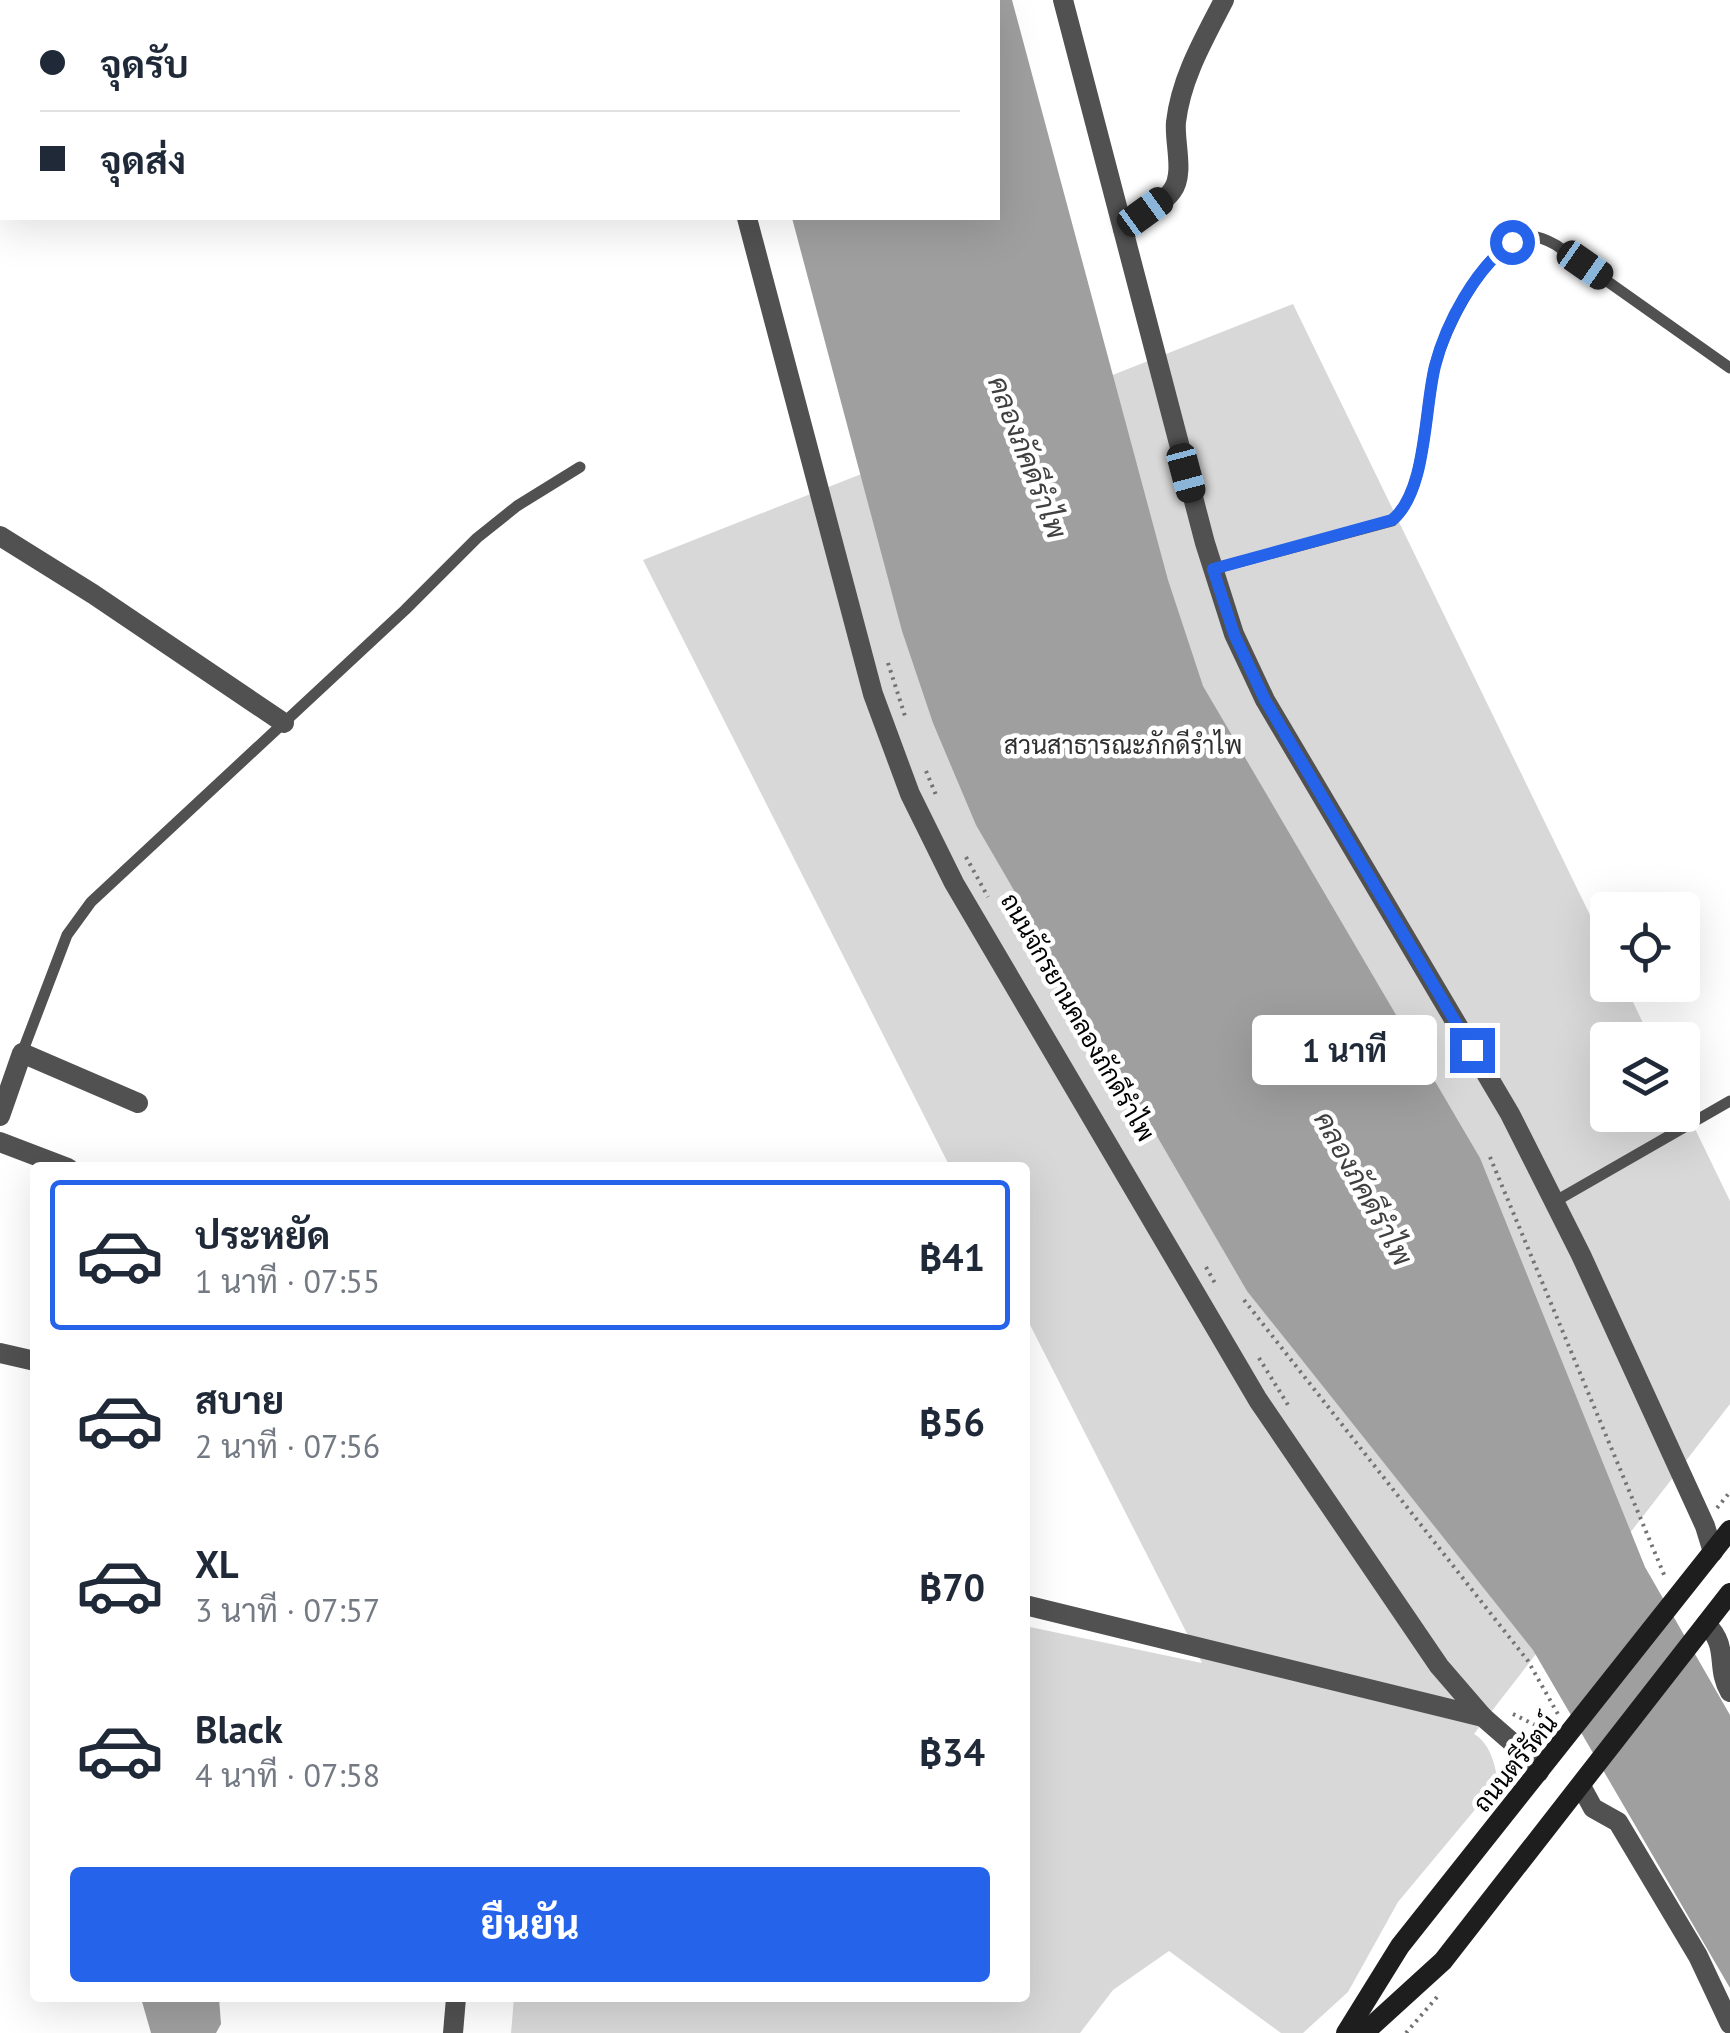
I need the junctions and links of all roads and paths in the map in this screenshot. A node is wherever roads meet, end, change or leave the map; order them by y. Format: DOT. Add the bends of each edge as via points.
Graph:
graph roads {
  1 [pos="1062,0"];
  2 [pos="1224,0"];
  3 [pos="747,220"];
  4 [pos="1122,228"];
  5 [pos="1730,368"];
  6 [pos="580,467"];
  7 [pos="0,536"];
  8 [pos="1213,569"];
  9 [pos="884,650"];
  10 [pos="284,723"];
  11 [pos="907,723"];
  12 [pos="920,758"];
  13 [pos="942,808"];
  14 [pos="966,857"];
  15 [pos="994,908"];
  16 [pos="22,1053"];
  17 [pos="1730,1101"];
  18 [pos="138,1103"];
  19 [pos="0,1116"];
  20 [pos="0,1142"];
  21 [pos="1490,1157"];
  22 [pos="52,1162"];
  23 [pos="1554,1202"];
  24 [pos="1202,1261"];
  25 [pos="1221,1292"];
  26 [pos="1244,1300"];
  27 [pos="0,1352"];
  28 [pos="1258,1354"];
  29 [pos="30,1360"];
  30 [pos="1296,1417"];
  31 [pos="1730,1492"];
  32 [pos="1717,1508"];
  33 [pos="1730,1530"];
  34 [pos="1713,1552"];
  35 [pos="1666,1578"];
  36 [pos="1730,1593"];
  37 [pos="1030,1606"];
  38 [pos="1706,1624"];
  39 [pos="1730,1692"];
  40 [pos="1492,1712"];
  41 [pos="1561,1718"];
  42 [pos="1555,1739"];
  43 [pos="1539,1772"];
  44 [pos="1581,1786"];
  45 [pos="456,2002"];
  46 [pos="1730,2024"];
  47 [pos="453,2033"];
  48 [pos="1346,2033"];
  49 [pos="1364,2033"];
  1 -- 4 [label="street"];
  2 -- 4 [label="street" via="1180,99 1176,185"];
  3 -- 40 [label="street" via="873,694 910,794 954,883 1258,1400 1439,1666"];
  4 -- 8 [label="street"];
  5 -- 8 [label="lane" via="1556,245 1529,236 1512,242 1486,266 1448,327 1403,511 1392,520"];
  6 -- 10 [label="lane" via="486,530"];
  7 -- 10 [label="street"];
  8 -- 23 [label="street" via="1265,700 1510,1114"];
  9 -- 11 [label="path"];
  10 -- 16 [label="lane" via="76,918"];
  12 -- 13 [label="path"];
  14 -- 15 [label="path, ถนนจักรยานคลองภักดีรำไพ"];
  16 -- 18 [label="street"];
  16 -- 19 [label="street"];
  17 -- 23 [label="lane"];
  20 -- 22 [label="street"];
  21 -- 35 [label="path"];
  23 -- 34 [label="street"];
  24 -- 25 [label="path"];
  26 -- 41 [label="path" via="1528,1661"];
  27 -- 29 [label="street"];
  28 -- 30 [label="path"];
  31 -- 32 [label="path"];
  33 -- 34 [label="main road, ถนนตรีรัตน์"];
  34 -- 42 [label="main road, ถนนตรีรัตน์"];
  36 -- 38 [label="main road"];
  37 -- 40 [label="street"];
  38 -- 39 [label="street" via="1718,1634"];
  38 -- 44 [label="main road"];
  40 -- 42 [label="path"];
  40 -- 43 [label="street"];
  42 -- 43 [label="main road, ถนนตรีรัตน์"];
  43 -- 48 [label="main road, ถนนตรีรัตน์" via="1400,1946"];
  44 -- 46 [label="street" via="1593,1808 1618,1822"];
  44 -- 49 [label="main road" via="1443,1961"];
  45 -- 47 [label="street"];
}
